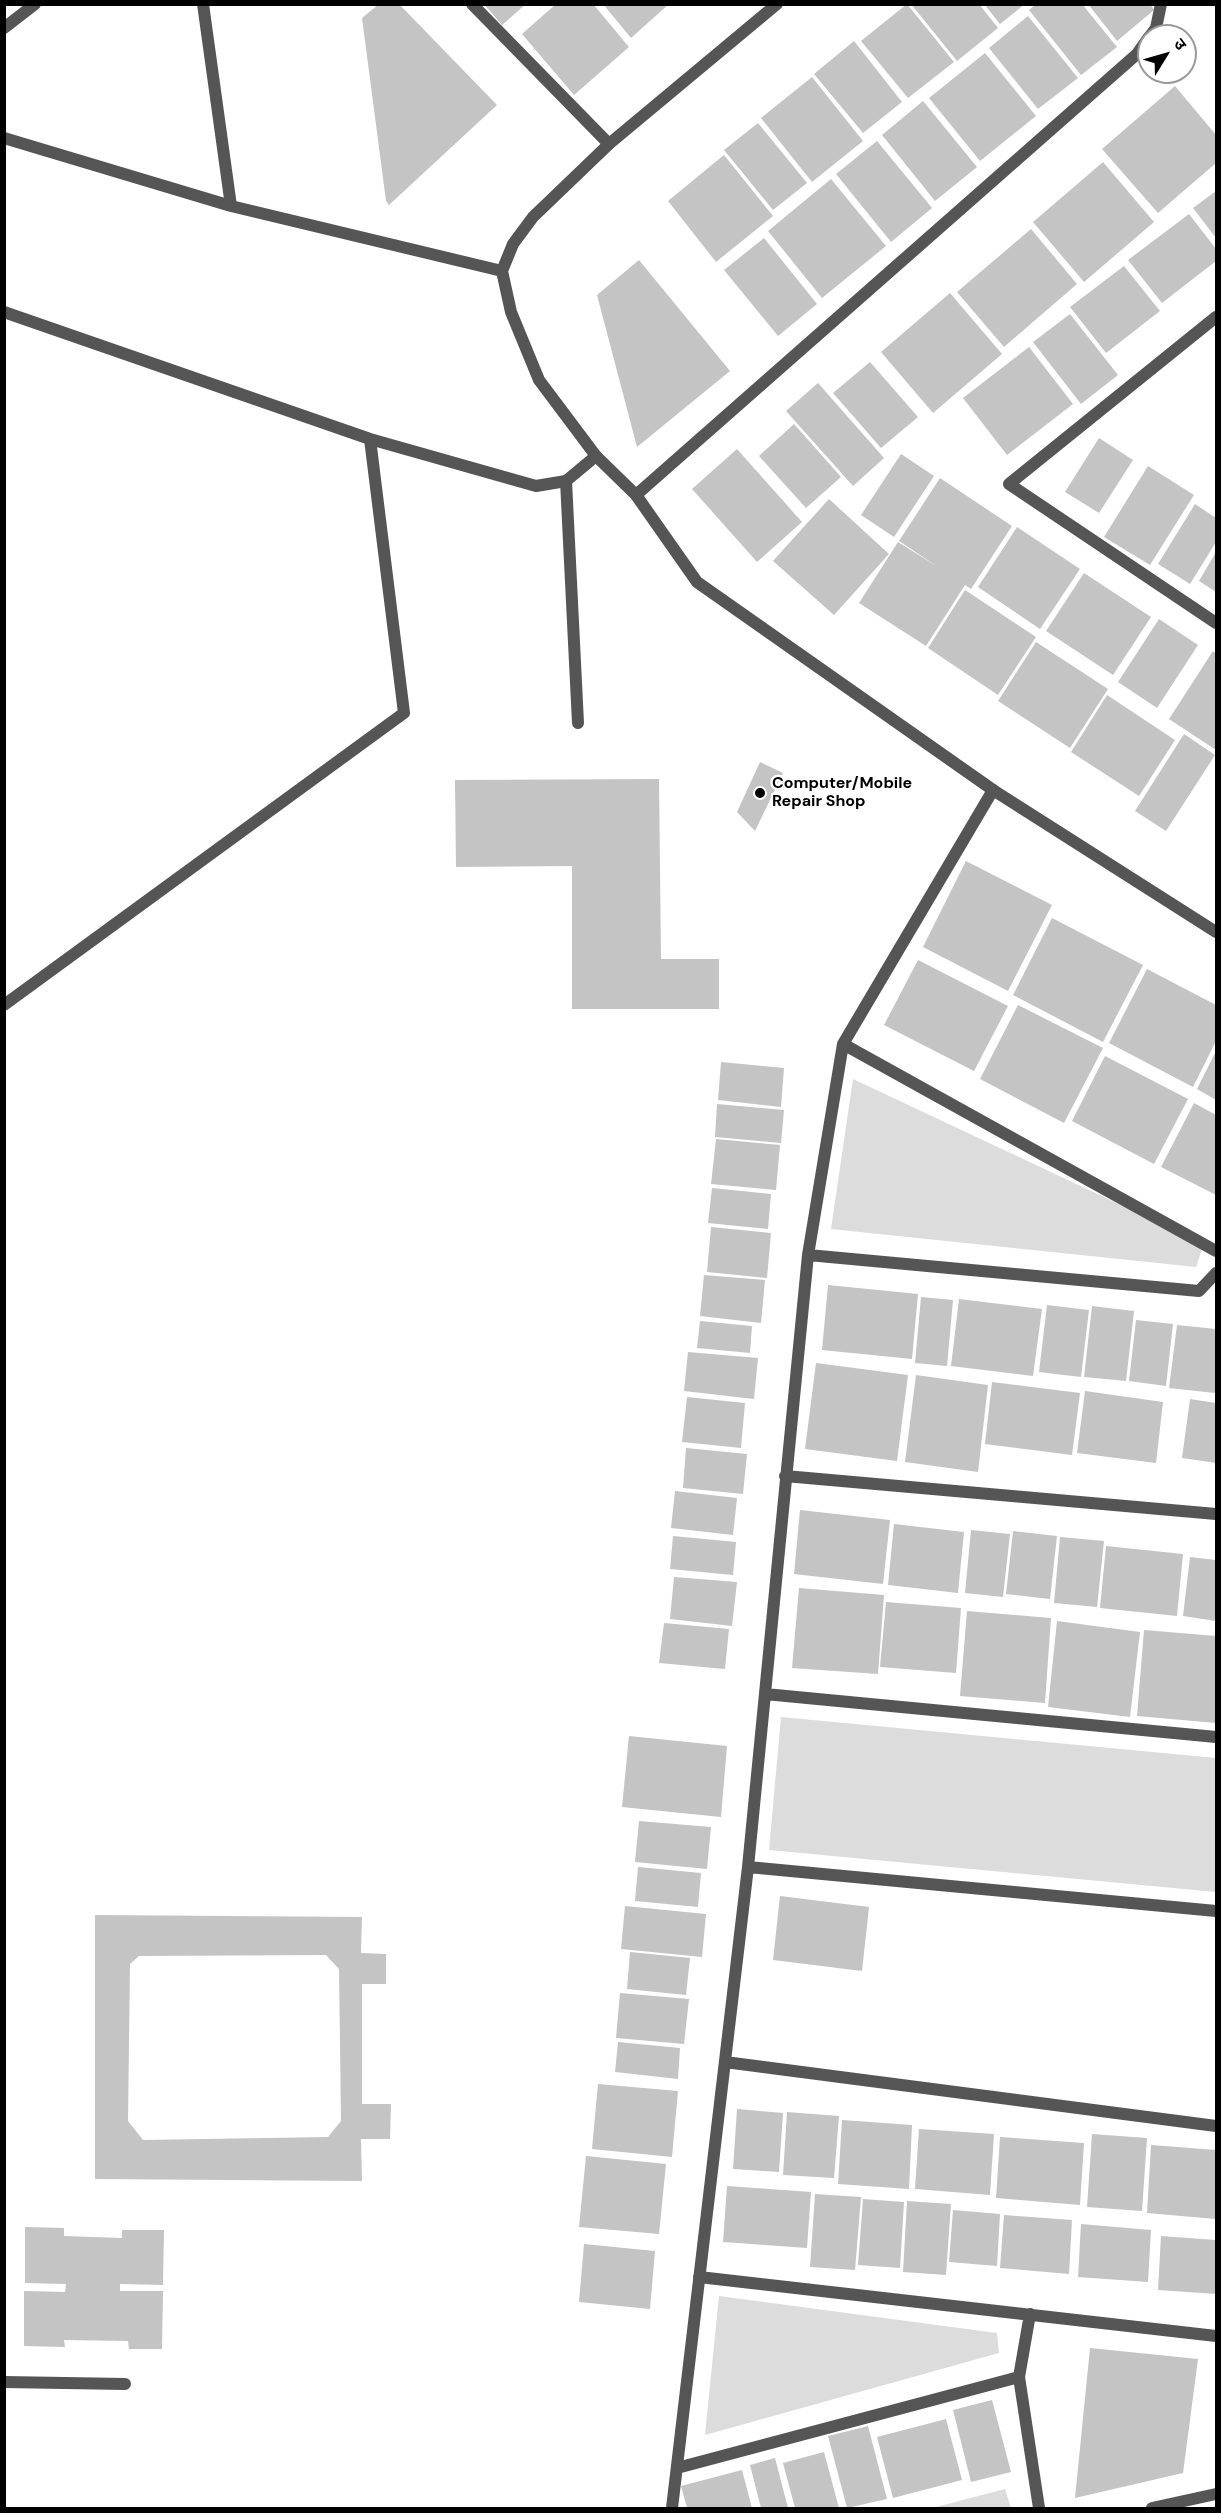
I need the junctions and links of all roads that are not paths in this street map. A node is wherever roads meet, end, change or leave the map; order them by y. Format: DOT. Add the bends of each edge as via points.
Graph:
graph roads {
  1 [pos="35,4"];
  2 [pos="202,4"];
  3 [pos="472,4"];
  4 [pos="777,4"];
  5 [pos="1161,4"];
  6 [pos="1157,24"];
  7 [pos="4,28"];
  8 [pos="1137,54"];
  9 [pos="4,138"];
  10 [pos="609,144"];
  11 [pos="231,206"];
  12 [pos="502,271"];
  13 [pos="4,312"];
  14 [pos="1216,317"];
  15 [pos="370,440"];
  16 [pos="596,456"];
  17 [pos="566,481"];
  18 [pos="636,495"];
  19 [pos="1216,623"];
  20 [pos="578,723"];
  21 [pos="993,790"];
  22 [pos="1216,932"];
  23 [pos="4,1005"];
  24 [pos="843,1044"];
  25 [pos="1216,1251"];
  26 [pos="808,1255"];
  27 [pos="1216,1273"];
  28 [pos="785,1476"];
  29 [pos="1216,1514"];
  30 [pos="765,1694"];
  31 [pos="1216,1737"];
  32 [pos="748,1867"];
  33 [pos="1216,1911"];
  34 [pos="725,2062"];
  35 [pos="1216,2126"];
  36 [pos="699,2277"];
  37 [pos="1030,2314"];
  38 [pos="1216,2336"];
  39 [pos="1019,2377"];
  40 [pos="4,2382"];
  41 [pos="125,2384"];
  42 [pos="677,2468"];
  43 [pos="1216,2494"];
  44 [pos="672,2508"];
  45 [pos="1039,2508"];
  46 [pos="1152,2508"];
  1 -- 7 [label="street"];
  2 -- 11 [label="street"];
  3 -- 10 [label="street"];
  4 -- 10 [label="street"];
  5 -- 6 [label="street"];
  8 -- 18 [label="street"];
  9 -- 11 [label="street"];
  10 -- 12 [label="street" via="533,217 513,244"];
  11 -- 12 [label="street"];
  12 -- 16 [label="street" via="511,312 539,380"];
  13 -- 15 [label="street"];
  14 -- 19 [label="street" via="1009,484"];
  15 -- 17 [label="street" via="536,486"];
  15 -- 23 [label="street" via="404,713"];
  16 -- 17 [label="street"];
  16 -- 18 [label="street"];
  17 -- 20 [label="street"];
  18 -- 21 [label="street" via="697,582"];
  21 -- 22 [label="street"];
  21 -- 24 [label="street"];
  24 -- 25 [label="street"];
  24 -- 26 [label="street"];
  26 -- 27 [label="street" via="1199,1291"];
  26 -- 28 [label="street"];
  28 -- 29 [label="street"];
  28 -- 30 [label="street"];
  30 -- 31 [label="street"];
  30 -- 32 [label="street"];
  32 -- 33 [label="street"];
  32 -- 34 [label="street"];
  34 -- 35 [label="street"];
  34 -- 36 [label="street"];
  36 -- 37 [label="street"];
  36 -- 42 [label="street"];
  37 -- 38 [label="street"];
  37 -- 39 [label="street"];
  39 -- 42 [label="street"];
  39 -- 45 [label="street"];
  40 -- 41 [label="street"];
  42 -- 44 [label="street"];
  43 -- 46 [label="street"];
}
